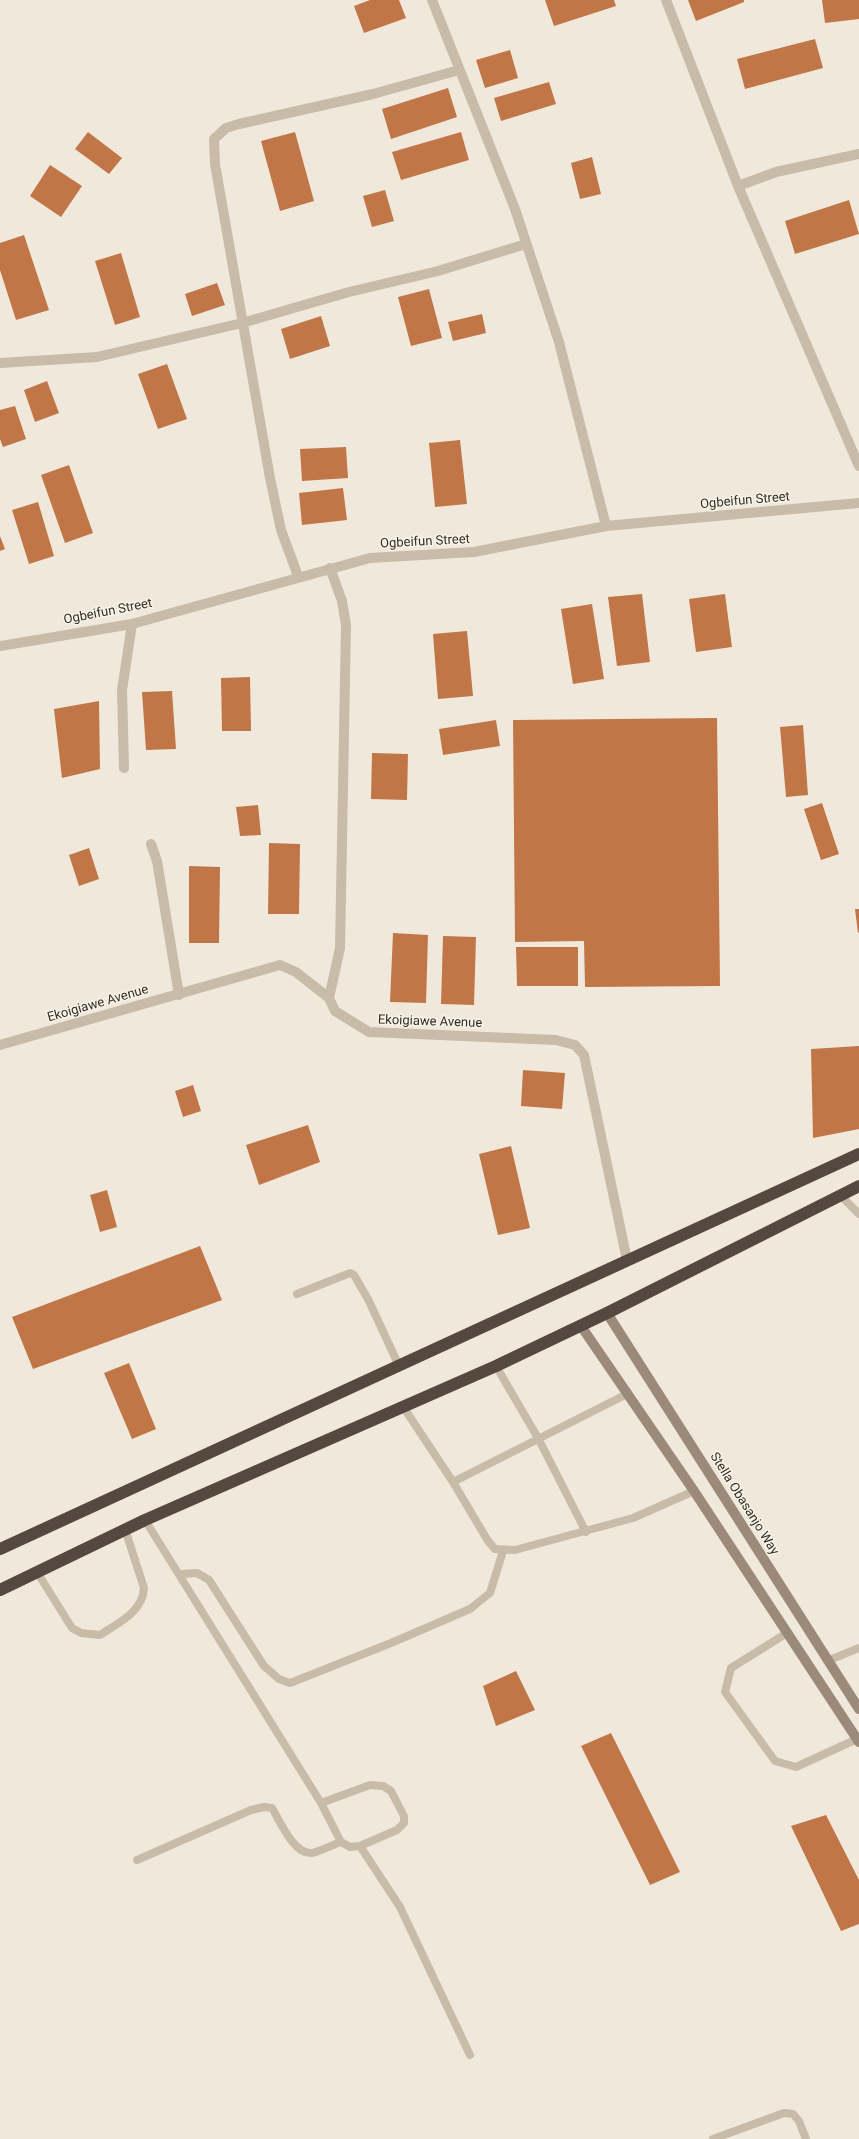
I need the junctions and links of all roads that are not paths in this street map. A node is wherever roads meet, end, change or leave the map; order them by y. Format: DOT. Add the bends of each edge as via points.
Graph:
graph roads {
  1 [pos="432,0"];
  2 [pos="666,0"];
  3 [pos="459,70"];
  4 [pos="859,154"];
  5 [pos="738,186"];
  6 [pos="526,244"];
  7 [pos="242,323"];
  8 [pos="0,363"];
  9 [pos="859,466"];
  10 [pos="859,503"];
  11 [pos="606,526"];
  12 [pos="330,568"];
  13 [pos="298,576"];
  14 [pos="132,624"];
  15 [pos="0,646"];
  16 [pos="124,768"];
  17 [pos="151,844"];
  18 [pos="179,995"];
  19 [pos="329,998"];
  20 [pos="0,1044"];
  21 [pos="859,1154"];
  22 [pos="859,1186"];
  23 [pos="840,1194"];
  24 [pos="859,1214"];
  25 [pos="627,1260"];
  26 [pos="297,1294"];
  27 [pos="607,1313"];
  28 [pos="581,1326"];
  29 [pos="399,1366"];
  30 [pos="496,1366"];
  31 [pos="627,1394"];
  32 [pos="404,1408"];
  33 [pos="538,1438"];
  34 [pos="453,1482"];
  35 [pos="694,1491"];
  36 [pos="146,1520"];
  37 [pos="125,1529"];
  38 [pos="586,1532"];
  39 [pos="0,1549"];
  40 [pos="503,1551"];
  41 [pos="37,1572"];
  42 [pos="181,1574"];
  43 [pos="0,1590"];
  44 [pos="787,1633"];
  45 [pos="859,1648"];
  46 [pos="827,1661"];
  47 [pos="859,1709"];
  48 [pos="858,1741"];
  49 [pos="321,1803"];
  50 [pos="341,1842"];
  51 [pos="360,1846"];
  52 [pos="137,1860"];
  53 [pos="470,2055"];
  54 [pos="713,2139"];
  55 [pos="806,2139"];
  1 -- 3 [label="street"];
  2 -- 5 [label="street"];
  3 -- 6 [label="street" via="515,209"];
  3 -- 7 [label="street" via="373,94 239,124 226,128 214,139 215,164"];
  4 -- 5 [label="street" via="776,172"];
  5 -- 9 [label="street"];
  6 -- 7 [label="street" via="438,271 349,292"];
  6 -- 11 [label="street" via="559,342"];
  7 -- 8 [label="street" via="97,357"];
  7 -- 13 [label="street" via="281,530"];
  10 -- 11 [label="street, Ogbeifun Street"];
  11 -- 12 [label="street, Ogbeifun Street" via="474,552 370,558"];
  12 -- 13 [label="street, Ogbeifun Street"];
  12 -- 19 [label="street" via="342,601 346,625 340,948"];
  13 -- 14 [label="street, Ogbeifun Street"];
  14 -- 15 [label="street, Ogbeifun Street"];
  14 -- 16 [label="street" via="122,690"];
  17 -- 18 [label="street" via="157,861"];
  18 -- 19 [label="street, Ekoigiawe Avenue" via="280,965 296,972"];
  18 -- 20 [label="street, Ekoigiawe Avenue"];
  19 -- 25 [label="street, Ekoigiawe Avenue" via="335,1011 369,1032 556,1040 575,1045 584,1054"];
  21 -- 25 [label="highway"];
  22 -- 23 [label="highway"];
  23 -- 24 [label="lane"];
  23 -- 27 [label="highway"];
  25 -- 29 [label="highway"];
  26 -- 29 [label="lane" via="350,1273 354,1275"];
  27 -- 28 [label="highway"];
  27 -- 46 [label="street, Stella Obasanjo Way"];
  28 -- 30 [label="highway"];
  28 -- 31 [label="street"];
  29 -- 39 [label="highway"];
  30 -- 32 [label="highway"];
  30 -- 33 [label="lane"];
  31 -- 33 [label="lane"];
  31 -- 35 [label="street"];
  32 -- 34 [label="lane"];
  32 -- 36 [label="highway"];
  33 -- 34 [label="lane"];
  33 -- 38 [label="lane"];
  34 -- 40 [label="lane" via="488,1541 495,1549"];
  35 -- 38 [label="lane" via="633,1518"];
  35 -- 44 [label="street"];
  36 -- 37 [label="highway"];
  36 -- 42 [label="lane"];
  37 -- 41 [label="highway"];
  37 -- 41 [label="lane" via="144,1588 144,1597 137,1610 100,1635 81,1633 72,1628"];
  38 -- 40 [label="lane"];
  40 -- 42 [label="lane" via="490,1593 470,1609 391,1644 290,1683 279,1679 264,1666 209,1580 197,1573"];
  41 -- 43 [label="highway"];
  42 -- 49 [label="lane"];
  44 -- 48 [label="street"];
  44 -- 48 [label="lane" via="731,1668 725,1692 775,1761 796,1767"];
  45 -- 46 [label="lane"];
  46 -- 47 [label="street, Stella Obasanjo Way"];
  49 -- 50 [label="lane"];
  49 -- 51 [label="lane" via="370,1785 383,1786 391,1791 404,1816 404,1824 397,1830"];
  50 -- 51 [label="lane" via="350,1847"];
  50 -- 52 [label="lane" via="311,1853 301,1851 295,1846 272,1808 264,1807 251,1810"];
  51 -- 53 [label="lane" via="400,1907"];
  54 -- 55 [label="lane" via="784,2113 793,2114 799,2121"];
}
